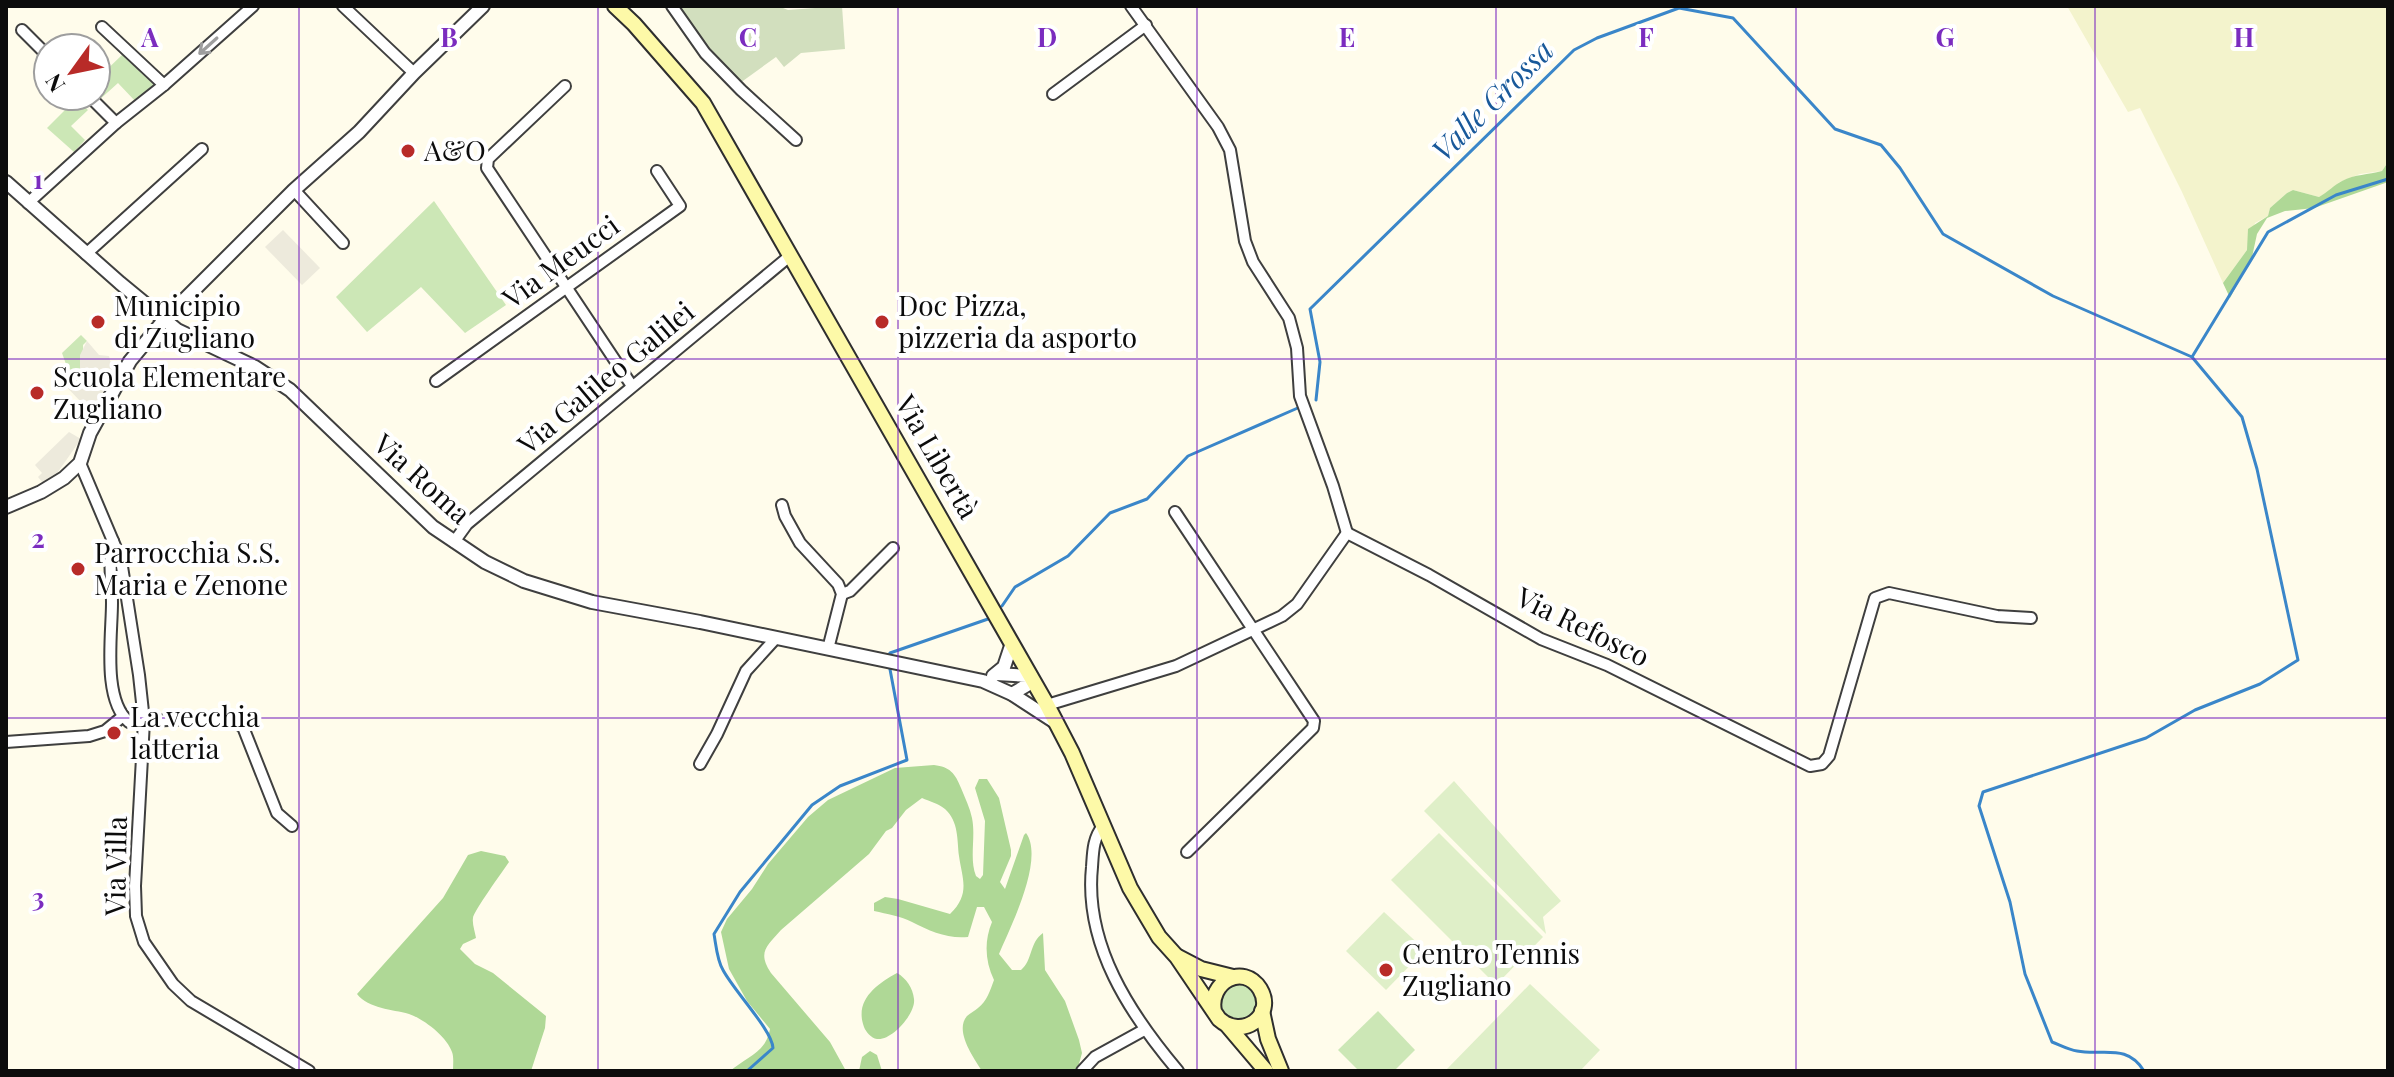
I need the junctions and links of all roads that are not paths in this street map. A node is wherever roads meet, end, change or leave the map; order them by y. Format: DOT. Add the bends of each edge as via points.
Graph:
graph roads {
  1 [pos="253,6"];
  2 [pos="343,6"];
  3 [pos="483,6"];
  4 [pos="615,6"];
  5 [pos="672,6"];
  6 [pos="1131,6"];
  7 [pos="1146,25"];
  8 [pos="102,27"];
  9 [pos="22,30"];
  10 [pos="32,40"];
  11 [pos="414,73"];
  12 [pos="164,85"];
  13 [pos="565,86"];
  14 [pos="1053,94"];
  15 [pos="105,112"];
  16 [pos="116,123"];
  17 [pos="796,140"];
  18 [pos="202,149"];
  19 [pos="657,171"];
  20 [pos="6,182"];
  21 [pos="294,190"];
  22 [pos="28,203"];
  23 [pos="343,243"];
  24 [pos="86,254"];
  25 [pos="791,255"];
  26 [pos="568,286"];
  27 [pos="164,320"];
  28 [pos="436,381"];
  29 [pos="632,386"];
  30 [pos="80,463"];
  31 [pos="782,505"];
  32 [pos="6,507"];
  33 [pos="1175,512"];
  34 [pos="1347,533"];
  35 [pos="113,539"];
  36 [pos="454,542"];
  37 [pos="893,548"];
  38 [pos="842,594"];
  39 [pos="2031,618"];
  40 [pos="1253,631"];
  41 [pos="776,638"];
  42 [pos="1012,643"];
  43 [pos="828,649"];
  44 [pos="996,674"];
  45 [pos="1031,676"];
  46 [pos="983,681"];
  47 [pos="1012,694"];
  48 [pos="1047,705"];
  49 [pos="122,717"];
  50 [pos="144,721"];
  51 [pos="1055,722"];
  52 [pos="6,742"];
  53 [pos="700,764"];
  54 [pos="292,826"];
  55 [pos="1103,826"];
  56 [pos="1187,852"];
  57 [pos="1177,957"];
  58 [pos="1233,977"];
  59 [pos="1214,1011"];
  60 [pos="1262,1011"];
  61 [pos="1226,1025"];
  62 [pos="1144,1030"];
  63 [pos="309,1071"];
  64 [pos="1082,1071"];
  65 [pos="1178,1071"];
  66 [pos="1266,1071"];
  67 [pos="1281,1071"];
  1 -- 12 [label="street, one-way"];
  2 -- 11 [label="street"];
  3 -- 11 [label="street"];
  4 -- 25 [label="main road, Via Libertà" via="703,103"];
  5 -- 17 [label="street" via="705,53"];
  6 -- 7 [label="street"];
  7 -- 14 [label="street"];
  7 -- 34 [label="street" via="1230,150 1245,241 1289,318 1300,396"];
  8 -- 12 [label="street"];
  9 -- 10 [label="street"];
  11 -- 21 [label="street"];
  12 -- 16 [label="street"];
  13 -- 26 [label="street" via="488,159 487,168"];
  15 -- 16 [label="street"];
  16 -- 22 [label="street"];
  18 -- 24 [label="street"];
  19 -- 26 [label="street, Via Meucci" via="680,206"];
  20 -- 22 [label="street, Via Roma"];
  21 -- 23 [label="street"];
  21 -- 27 [label="street"];
  22 -- 24 [label="street, Via Roma"];
  24 -- 27 [label="street, Via Roma"];
  25 -- 29 [label="street, Via Galileo Galilei"];
  25 -- 42 [label="main road, Via Libertà"];
  26 -- 28 [label="street, Via Meucci"];
  26 -- 29 [label="street"];
  27 -- 30 [label="street" via="130,361 90,433"];
  27 -- 36 [label="street, Via Roma" via="290,390"];
  29 -- 36 [label="street, Via Galileo Galilei" via="467,524"];
  30 -- 32 [label="street" via="41,492"];
  30 -- 35 [label="street, Via Villa"];
  31 -- 38 [label="street" via="800,543"];
  33 -- 40 [label="street"];
  34 -- 39 [label="street, Via Refosco" via="1541,639 1607,665 1810,766 1829,756 1875,598 1889,593"];
  34 -- 40 [label="street" via="1297,604"];
  35 -- 49 [label="street" via="111,672"];
  35 -- 50 [label="street, Via Villa" via="125,581"];
  36 -- 41 [label="street, Via Roma" via="524,581 566,595"];
  37 -- 38 [label="street"];
  38 -- 43 [label="street"];
  40 -- 48 [label="street" via="1176,666"];
  40 -- 56 [label="street" via="1314,721 1313,728"];
  41 -- 43 [label="street, Via Roma"];
  41 -- 53 [label="street" via="746,671"];
  42 -- 44 [label="street"];
  42 -- 45 [label="main road, Via Libertà"];
  43 -- 46 [label="street, Via Roma"];
  44 -- 45 [label="street"];
  44 -- 46 [label="street"];
  45 -- 47 [label="street"];
  45 -- 48 [label="main road, Via Libertà"];
  46 -- 47 [label="street, Via Roma"];
  47 -- 51 [label="street, Via Roma"];
  48 -- 51 [label="main road, Via Libertà"];
  49 -- 50 [label="street"];
  49 -- 52 [label="street" via="89,736"];
  50 -- 54 [label="street" via="227,717 243,727 277,813"];
  50 -- 63 [label="street, Via Villa" via="135,886 144,942 191,1001"];
  51 -- 55 [label="main road, Via Libertà"];
  55 -- 57 [label="main road, Via Libertà" via="1130,888"];
  55 -- 62 [label="street" via="1094,847 1091,903 1097,936"];
  57 -- 58 [label="main road, Via Libertà"];
  57 -- 59 [label="main road, Via Libertà"];
  58 -- 59 [label="main road" via="1216,990"];
  58 -- 60 [label="main road" via="1246,978 1259,988"];
  59 -- 61 [label="main road"];
  60 -- 61 [label="main road" via="1243,1028"];
  60 -- 67 [label="main road"];
  61 -- 66 [label="main road"];
  62 -- 64 [label="street" via="1095,1057"];
  62 -- 65 [label="street"];
}
